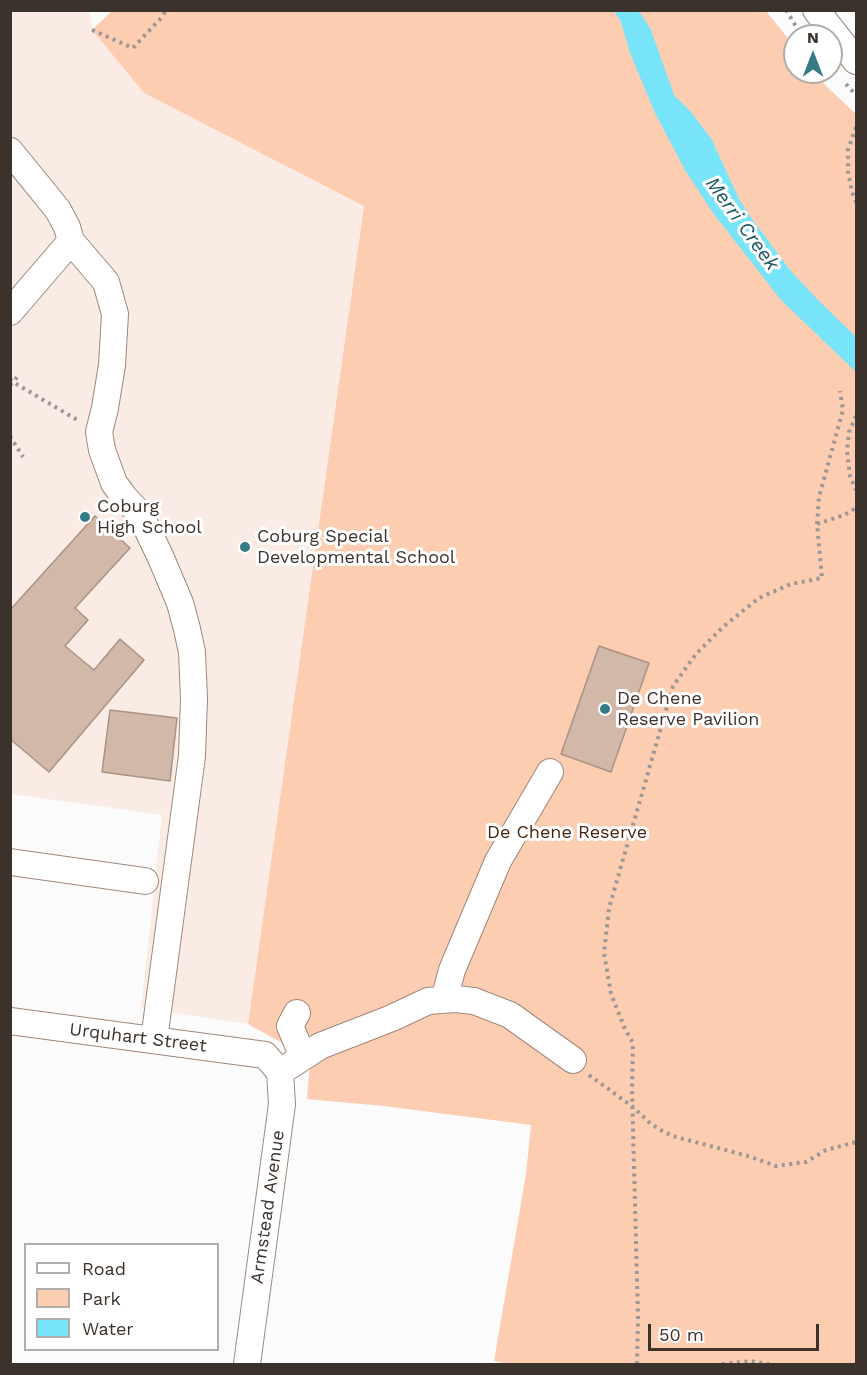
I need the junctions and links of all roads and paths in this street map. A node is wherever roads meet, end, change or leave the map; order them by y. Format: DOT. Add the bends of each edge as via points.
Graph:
graph roads {
  1 [pos="166,10"];
  2 [pos="816,10"];
  3 [pos="93,30"];
  4 [pos="856,61"];
  5 [pos="856,128"];
  6 [pos="10,151"];
  7 [pos="856,202"];
  8 [pos="71,241"];
  9 [pos="10,312"];
  10 [pos="20,374"];
  11 [pos="11,382"];
  12 [pos="840,391"];
  13 [pos="856,416"];
  14 [pos="99,432"];
  15 [pos="10,436"];
  16 [pos="23,457"];
  17 [pos="856,490"];
  18 [pos="856,508"];
  19 [pos="817,524"];
  20 [pos="550,772"];
  21 [pos="10,862"];
  22 [pos="145,881"];
  23 [pos="444,1000"];
  24 [pos="297,1013"];
  25 [pos="10,1021"];
  26 [pos="154,1040"];
  27 [pos="303,1057"];
  28 [pos="573,1060"];
  29 [pos="272,1063"];
  30 [pos="633,1107"];
  31 [pos="856,1142"];
  32 [pos="247,1365"];
  33 [pos="637,1365"];
  34 [pos="722,1365"];
  35 [pos="768,1365"];
  1 -- 3 [label="path" via="133,48"];
  2 -- 4 [label="street"];
  5 -- 7 [label="path" via="848,150 848,171"];
  6 -- 8 [label="street" via="58,210"];
  8 -- 9 [label="street"];
  8 -- 14 [label="street" via="106,282 115,314 112,365"];
  10 -- 11 [label="path"];
  11 -- 14 [label="path"];
  12 -- 19 [label="path" via="843,410 819,497"];
  13 -- 17 [label="path" via="847,452"];
  14 -- 26 [label="street" via="114,483 140,514 180,603 194,673 192,756"];
  15 -- 16 [label="path"];
  18 -- 19 [label="path"];
  19 -- 30 [label="path" via="822,578 791,584 759,598 696,654 673,686 609,908 605,942 611,994 633,1044"];
  20 -- 23 [label="street" via="498,861 452,970"];
  21 -- 22 [label="street"];
  23 -- 27 [label="street" via="428,1001 320,1046"];
  23 -- 28 [label="street" via="474,1001 510,1015"];
  24 -- 27 [label="street" via="290,1026"];
  25 -- 26 [label="street, Urquhart Street"];
  26 -- 29 [label="street, Urquhart Street"];
  27 -- 29 [label="street"];
  28 -- 30 [label="path"];
  29 -- 32 [label="street, Armstead Avenue" via="282,1104"];
  30 -- 31 [label="path" via="651,1124 676,1137 776,1166 806,1162 826,1150"];
  30 -- 33 [label="path"];
  34 -- 35 [label="path" via="751,1361"];
}
